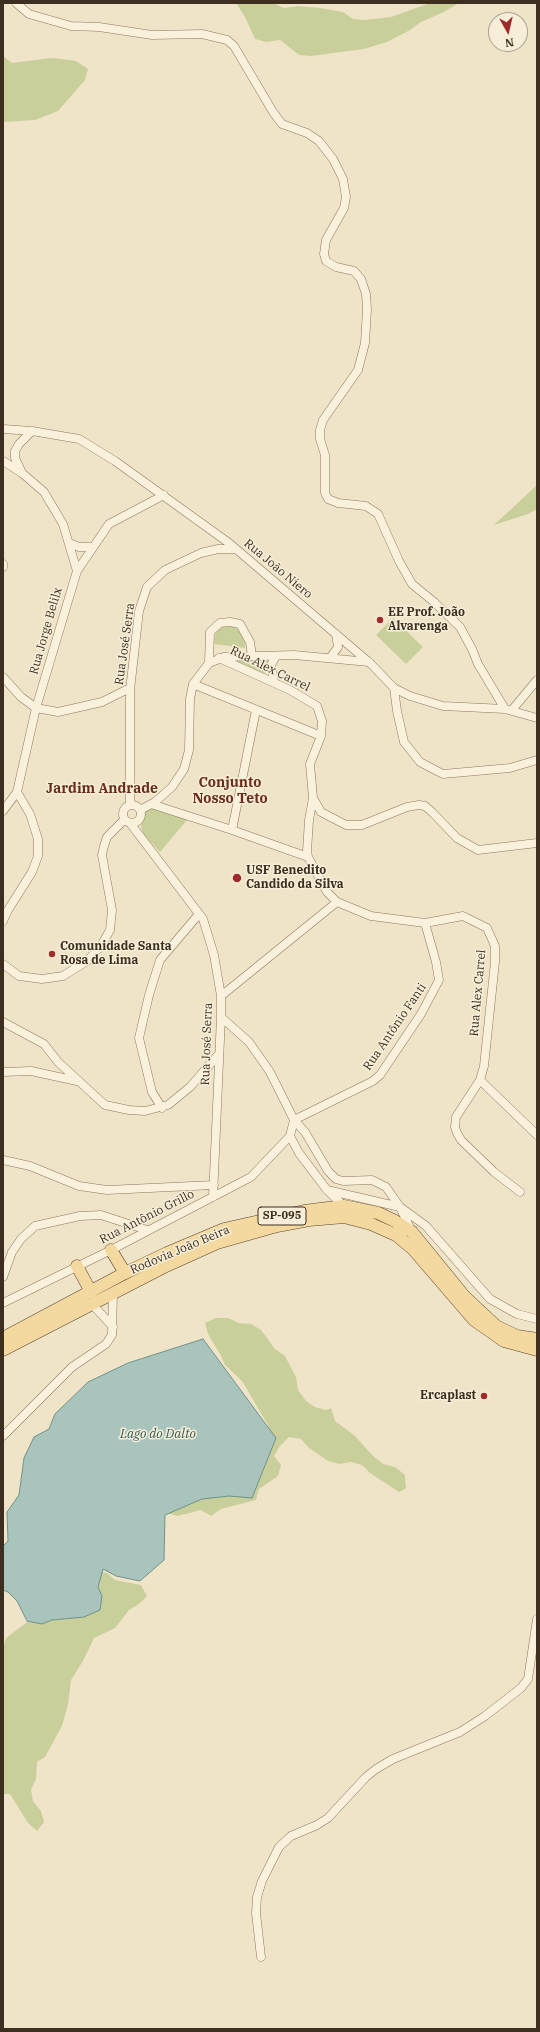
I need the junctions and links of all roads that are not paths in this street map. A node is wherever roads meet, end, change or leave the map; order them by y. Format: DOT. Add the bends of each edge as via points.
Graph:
graph roads {
  1 [pos="16,3"];
  2 [pos="3,429"];
  3 [pos="32,431"];
  4 [pos="3,461"];
  5 [pos="22,473"];
  6 [pos="164,495"];
  7 [pos="69,543"];
  8 [pos="93,547"];
  9 [pos="235,549"];
  10 [pos="3,564"];
  11 [pos="3,567"];
  12 [pos="77,571"];
  13 [pos="336,634"];
  14 [pos="252,656"];
  15 [pos="276,656"];
  16 [pos="219,658"];
  17 [pos="330,658"];
  18 [pos="369,662"];
  19 [pos="209,663"];
  20 [pos="3,677"];
  21 [pos="537,680"];
  22 [pos="274,682"];
  23 [pos="193,684"];
  24 [pos="130,688"];
  25 [pos="394,688"];
  26 [pos="36,708"];
  27 [pos="256,710"];
  28 [pos="508,710"];
  29 [pos="537,718"];
  30 [pos="321,736"];
  31 [pos="537,760"];
  32 [pos="17,792"];
  33 [pos="313,798"];
  34 [pos="130,804"];
  35 [pos="150,804"];
  36 [pos="140,810"];
  37 [pos="3,811"];
  38 [pos="127,821"];
  39 [pos="232,830"];
  40 [pos="537,843"];
  41 [pos="308,857"];
  42 [pos="337,902"];
  43 [pos="199,914"];
  44 [pos="3,921"];
  45 [pos="425,923"];
  46 [pos="3,964"];
  47 [pos="221,996"];
  48 [pos="221,1017"];
  49 [pos="3,1022"];
  50 [pos="219,1054"];
  51 [pos="3,1072"];
  52 [pos="480,1080"];
  53 [pos="78,1081"];
  54 [pos="162,1108"];
  55 [pos="294,1120"];
  56 [pos="537,1134"];
  57 [pos="290,1136"];
  58 [pos="3,1160"];
  59 [pos="214,1185"];
  60 [pos="327,1190"];
  61 [pos="520,1192"];
  62 [pos="213,1197"];
  63 [pos="344,1206"];
  64 [pos="400,1207"];
  65 [pos="147,1230"];
  66 [pos="412,1232"];
  67 [pos="112,1250"];
  68 [pos="77,1266"];
  69 [pos="125,1273"];
  70 [pos="3,1277"];
  71 [pos="113,1292"];
  72 [pos="92,1298"];
  73 [pos="3,1303"];
  74 [pos="537,1319"];
  75 [pos="113,1326"];
  76 [pos="3,1338"];
  77 [pos="537,1339"];
  78 [pos="3,1350"];
  79 [pos="537,1350"];
  80 [pos="3,1436"];
  81 [pos="537,1619"];
  82 [pos="261,1957"];
  1 -- 28 [label="street" via="29,14 71,26 152,35 202,34 227,40 234,46 282,124 307,133 319,141 333,159 346,196 344,208 326,240 324,254 326,261 336,267 354,271 361,279 367,309 365,343 358,370 323,420 320,430 324,455 325,493 328,499 338,503 366,506 378,514 412,584 460,627 478,664"];
  2 -- 3 [label="street, Rua João Niero"];
  3 -- 5 [label="street" via="15,451 15,458"];
  3 -- 6 [label="street, Rua João Niero" via="79,439"];
  4 -- 5 [label="street"];
  5 -- 7 [label="street" via="44,492 63,524"];
  6 -- 8 [label="street, Rua Jorge Belilx" via="112,521"];
  6 -- 9 [label="street, Rua João Niero"];
  7 -- 8 [label="street" via="79,547"];
  7 -- 12 [label="street"];
  8 -- 12 [label="street, Rua Jorge Belilx"];
  9 -- 13 [label="street, Rua João Niero"];
  9 -- 24 [label="street, Rua José Serra" via="201,553 165,570 147,587 139,611"];
  10 -- 11 [label="street"];
  12 -- 26 [label="street, Rua Jorge Belilx"];
  13 -- 17 [label="street" via="338,647"];
  13 -- 18 [label="street, Rua João Niero"];
  14 -- 15 [label="street"];
  14 -- 16 [label="street"];
  14 -- 19 [label="street" via="250,642 240,624 220,623 210,632"];
  15 -- 17 [label="street"];
  15 -- 22 [label="street" via="271,665"];
  16 -- 19 [label="street"];
  16 -- 22 [label="street, Rua Alex Carrel"];
  17 -- 18 [label="street"];
  18 -- 25 [label="street, Rua João Niero"];
  19 -- 23 [label="street"];
  20 -- 26 [label="street" via="21,697"];
  21 -- 28 [label="street"];
  22 -- 30 [label="street, Rua Alex Carrel" via="316,706 322,721"];
  23 -- 27 [label="street"];
  23 -- 35 [label="street" via="190,699 189,750 184,769 172,787"];
  24 -- 26 [label="street" via="102,702 58,712"];
  24 -- 34 [label="street, Rua José Serra"];
  25 -- 28 [label="street, Rua João Niero" via="425,702 443,706"];
  25 -- 31 [label="street" via="404,742 420,762 443,774 510,768"];
  26 -- 32 [label="street, Rua Jorge Belilx"];
  27 -- 30 [label="street"];
  27 -- 39 [label="street"];
  28 -- 29 [label="street, Rua João Niero"];
  30 -- 33 [label="street, Rua Alex Carrel" via="310,764"];
  32 -- 37 [label="street, Rua Jorge Belilx"];
  32 -- 44 [label="street" via="30,814 38,839 38,856 32,872"];
  33 -- 40 [label="street" via="321,812 346,825 362,825 407,807 419,805 432,812 457,838 478,850"];
  33 -- 41 [label="street, Rua Alex Carrel" via="309,820"];
  34 -- 36 [label="street" via="136,805"];
  34 -- 38 [label="street" via="123,810"];
  35 -- 36 [label="street"];
  35 -- 39 [label="street"];
  36 -- 38 [label="street" via="138,821"];
  38 -- 43 [label="street, Rua José Serra"];
  38 -- 46 [label="street" via="107,837 102,855 112,910 110,930 101,946 87,962 63,976 42,980 19,976"];
  39 -- 41 [label="street"];
  41 -- 42 [label="street, Rua Alex Carrel" via="324,888"];
  42 -- 45 [label="street, Rua Alex Carrel" via="371,916"];
  42 -- 47 [label="street"];
  43 -- 47 [label="street, Rua José Serra" via="203,919 214,956"];
  43 -- 54 [label="street" via="160,960 139,1038 152,1092"];
  45 -- 52 [label="street, Rua Alex Carrel" via="463,916 487,928 495,946 484,1066"];
  45 -- 55 [label="street, Rua Antônio Fanti" via="438,966 439,980 421,1014 380,1075"];
  47 -- 48 [label="street, Rua José Serra"];
  48 -- 50 [label="street, Rua José Serra"];
  48 -- 55 [label="street" via="249,1042 270,1072"];
  49 -- 53 [label="street" via="44,1044"];
  50 -- 54 [label="street" via="190,1086"];
  50 -- 59 [label="street, Rua José Serra"];
  51 -- 53 [label="street" via="31,1071"];
  52 -- 56 [label="street"];
  52 -- 61 [label="street, Rua Alex Carrel" via="456,1117 457,1134 494,1172"];
  53 -- 54 [label="street" via="105,1105 112,1108 145,1111"];
  55 -- 57 [label="street"];
  55 -- 64 [label="street" via="336,1179 372,1180 386,1187"];
  57 -- 60 [label="street" via="299,1153"];
  57 -- 62 [label="street, Rua Antônio Grillo" via="251,1177"];
  58 -- 59 [label="street" via="30,1166 79,1186 107,1190"];
  59 -- 62 [label="street, Rua José Serra"];
  60 -- 63 [label="street"];
  60 -- 64 [label="street"];
  62 -- 65 [label="street, Rua Antônio Grillo"];
  63 -- 66 [label="main road, Rodovia João Beira / SP-095" via="378,1213"];
  63 -- 69 [label="main road, Rodovia João Beira / SP-095" via="304,1211 224,1229"];
  64 -- 66 [label="street"];
  64 -- 74 [label="street" via="426,1226 490,1299 517,1314"];
  65 -- 67 [label="street, Rua Antônio Grillo"];
  65 -- 70 [label="street" via="101,1214 35,1226 12,1252"];
  66 -- 77 [label="main road, Rodovia João Beira / SP-095" via="465,1297 496,1326 517,1336"];
  67 -- 68 [label="street, Rua Antônio Grillo"];
  67 -- 69 [label="main road"];
  68 -- 72 [label="main road"];
  68 -- 73 [label="street, Rua Antônio Grillo"];
  69 -- 72 [label="main road, Rodovia João Beira / SP-095"];
  71 -- 72 [label="main road, Rodovia João Beira / SP-095"];
  71 -- 75 [label="street"];
  71 -- 79 [label="main road, Rodovia João Beira / SP-095" via="217,1243 276,1226 344,1217 371,1224 396,1235 413,1249 474,1320 504,1341"];
  72 -- 75 [label="street"];
  72 -- 76 [label="main road, Rodovia João Beira / SP-095"];
  72 -- 78 [label="main road, Rodovia João Beira / SP-095"];
  75 -- 80 [label="street" via="112,1335 106,1344 72,1367"];
  81 -- 82 [label="street" via="528,1679 521,1688 460,1732 393,1759 376,1769 328,1818 292,1836 279,1847 256,1897"];
}
